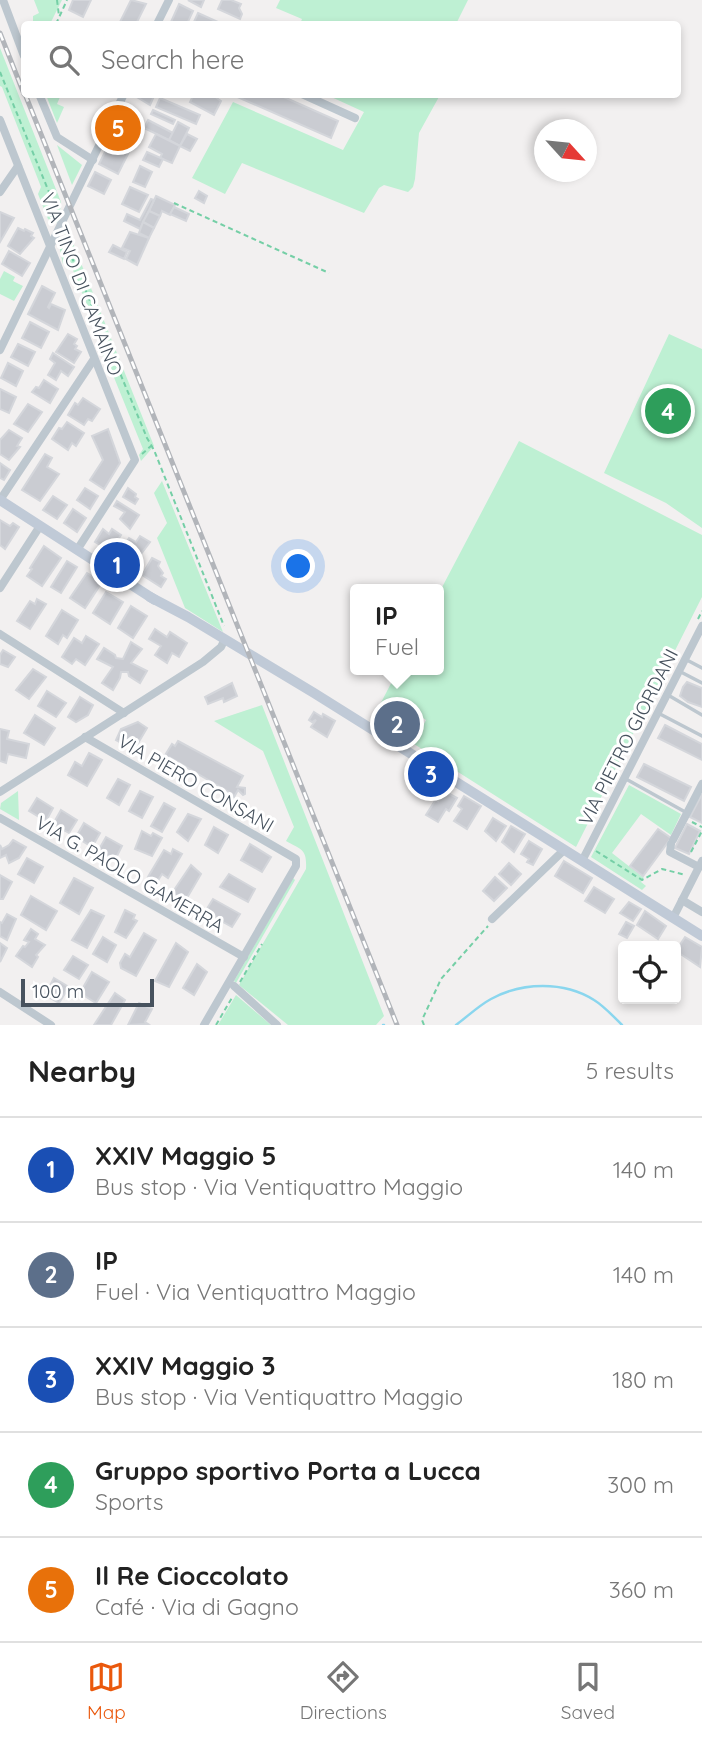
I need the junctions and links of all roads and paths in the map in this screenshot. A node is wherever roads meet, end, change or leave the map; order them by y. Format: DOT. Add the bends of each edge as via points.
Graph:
graph roads {
  1 [pos="3,0"];
  2 [pos="57,0"];
  3 [pos="67,0"];
  4 [pos="169,0"];
  5 [pos="59,17"];
  6 [pos="57,21"];
  7 [pos="158,21"];
  8 [pos="21,49"];
  9 [pos="0,72"];
  10 [pos="41,98"];
  11 [pos="122,98"];
  12 [pos="311,98"];
  13 [pos="355,118"];
  14 [pos="0,120"];
  15 [pos="93,160"];
  16 [pos="18,166"];
  17 [pos="0,192"];
  18 [pos="174,203"];
  19 [pos="51,221"];
  20 [pos="61,246"];
  21 [pos="51,248"];
  22 [pos="329,273"];
  23 [pos="0,350"];
  24 [pos="94,359"];
  25 [pos="152,446"];
  26 [pos="135,460"];
  27 [pos="0,500"];
  28 [pos="40,526"];
  29 [pos="78,550"];
  30 [pos="0,589"];
  31 [pos="702,627"];
  32 [pos="0,634"];
  33 [pos="225,639"];
  34 [pos="699,640"];
  35 [pos="685,659"];
  36 [pos="702,668"];
  37 [pos="679,671"];
  38 [pos="702,683"];
  39 [pos="667,694"];
  40 [pos="124,713"];
  41 [pos="658,713"];
  42 [pos="702,715"];
  43 [pos="377,734"];
  44 [pos="702,736"];
  45 [pos="85,737"];
  46 [pos="402,749"];
  47 [pos="624,778"];
  48 [pos="702,784"];
  49 [pos="1,789"];
  50 [pos="688,816"];
  51 [pos="0,818"];
  52 [pos="702,829"];
  53 [pos="594,849"];
  54 [pos="564,850"];
  55 [pos="691,852"];
  56 [pos="582,861"];
  57 [pos="701,864"];
  58 [pos="689,876"];
  59 [pos="682,900"];
  60 [pos="702,912"];
  61 [pos="673,918"];
  62 [pos="492,919"];
  63 [pos="702,936"];
  64 [pos="244,957"];
  65 [pos="234,986"];
  66 [pos="0,992"];
  67 [pos="51,1025"];
  68 [pos="204,1025"];
  69 [pos="277,1025"];
  70 [pos="424,1025"];
  1 -- 8 [label="street"];
  2 -- 5 [label="path"];
  3 -- 5 [label="path"];
  4 -- 7 [label="street"];
  5 -- 6 [label="path"];
  9 -- 19 [label="path" via="51,197"];
  10 -- 15 [label="street" via="57,137"];
  11 -- 15 [label="street"];
  12 -- 13 [label="street"];
  14 -- 16 [label="street, VIA TINO DI CAMAINO"];
  15 -- 21 [label="street"];
  16 -- 17 [label="street"];
  16 -- 21 [label="street, VIA TINO DI CAMAINO"];
  18 -- 22 [label="path"];
  20 -- 25 [label="path" via="73,260"];
  21 -- 23 [label="street"];
  21 -- 24 [label="street, VIA TINO DI CAMAINO"];
  24 -- 26 [label="street, VIA TINO DI CAMAINO"];
  24 -- 27 [label="street"];
  25 -- 26 [label="path"];
  25 -- 33 [label="path"];
  26 -- 29 [label="street"];
  27 -- 28 [label="street"];
  28 -- 29 [label="street"];
  28 -- 30 [label="street"];
  29 -- 33 [label="street"];
  31 -- 34 [label="street, VIA PIETRO GIORDANI"];
  32 -- 40 [label="street"];
  33 -- 40 [label="street" via="202,662"];
  33 -- 43 [label="street"];
  34 -- 35 [label="street, VIA PIETRO GIORDANI"];
  35 -- 36 [label="lane"];
  35 -- 37 [label="street, VIA PIETRO GIORDANI"];
  37 -- 38 [label="lane"];
  37 -- 39 [label="street, VIA PIETRO GIORDANI"];
  39 -- 41 [label="street, VIA PIETRO GIORDANI"];
  39 -- 42 [label="lane"];
  40 -- 45 [label="street"];
  41 -- 44 [label="lane"];
  41 -- 47 [label="street, VIA PIETRO GIORDANI"];
  43 -- 46 [label="street"];
  43 -- 46 [label="lane" via="388,721 405,729 408,740"];
  45 -- 49 [label="street"];
  45 -- 64 [label="street, VIA PIERO CONSANI" via="296,859"];
  46 -- 54 [label="street"];
  47 -- 50 [label="lane"];
  47 -- 56 [label="street, VIA PIETRO GIORDANI"];
  48 -- 50 [label="street"];
  50 -- 52 [label="path"];
  50 -- 57 [label="street" via="670,852"];
  51 -- 64 [label="street, VIA G. PAOLO GAMERRA"];
  52 -- 55 [label="path"];
  53 -- 58 [label="path" via="642,880 662,869"];
  54 -- 56 [label="street"];
  54 -- 62 [label="street"];
  56 -- 61 [label="street"];
  57 -- 59 [label="street"];
  59 -- 60 [label="street"];
  59 -- 61 [label="street"];
  61 -- 63 [label="street"];
  62 -- 70 [label="path" via="441,979 422,1020"];
  64 -- 68 [label="street"];
  65 -- 69 [label="street"];
  66 -- 67 [label="street"];
}
